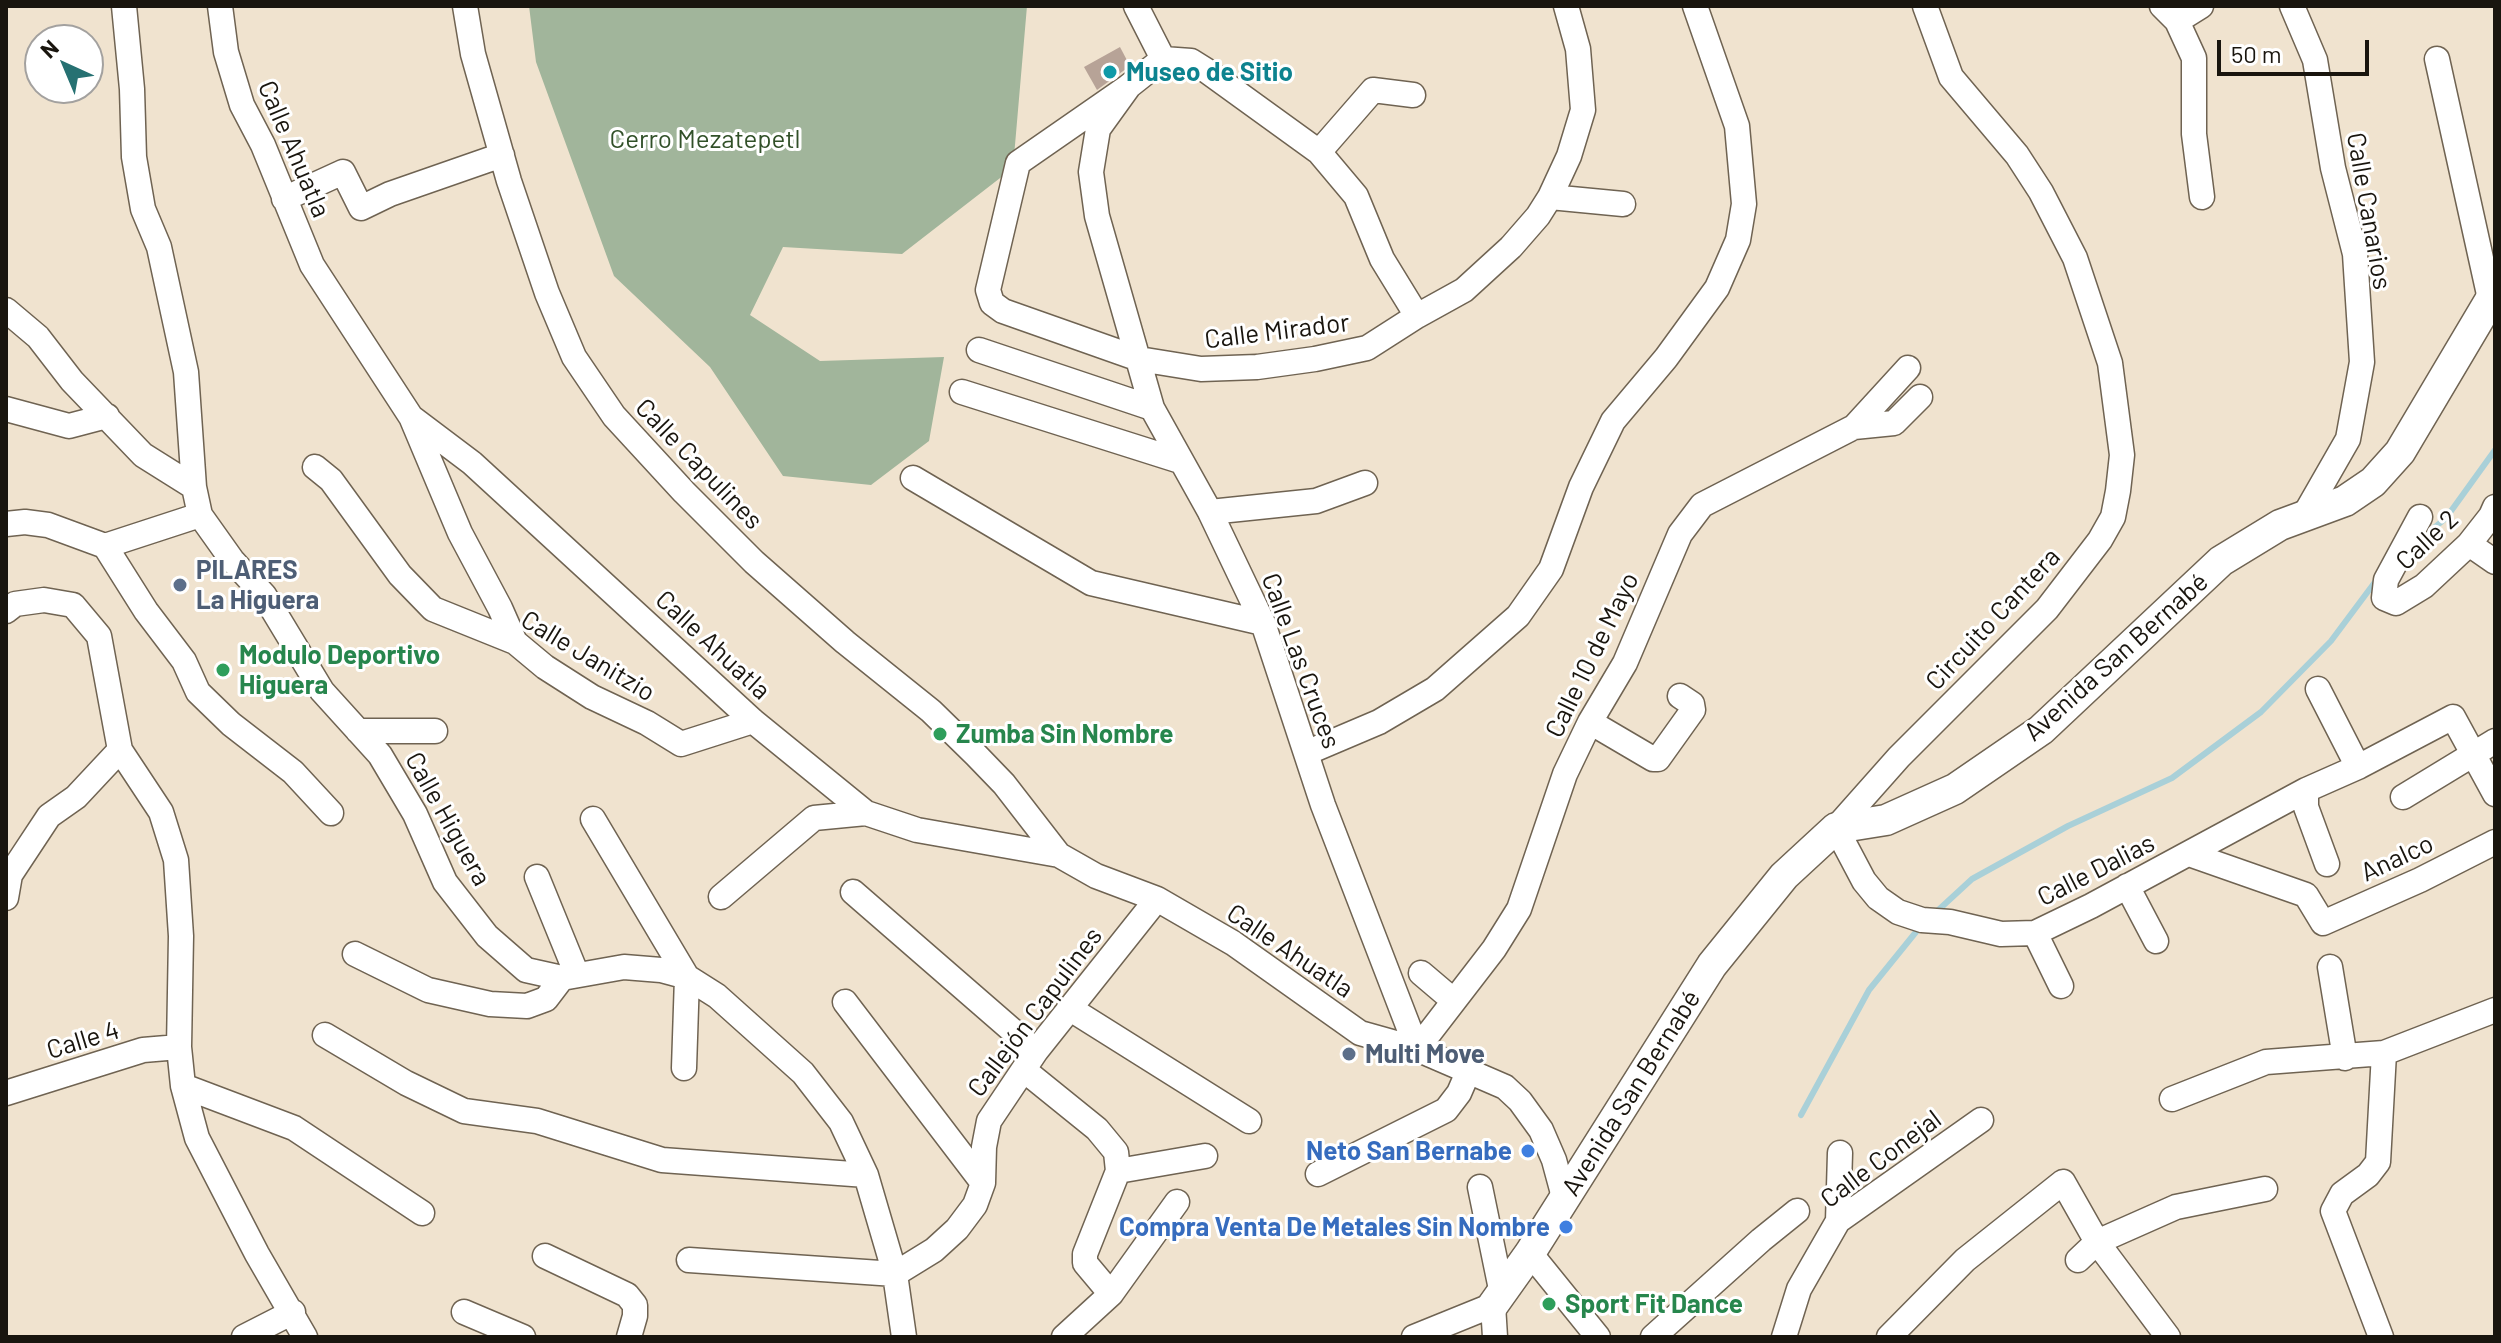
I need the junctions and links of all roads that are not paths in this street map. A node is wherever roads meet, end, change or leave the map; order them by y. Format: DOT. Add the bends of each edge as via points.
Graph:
graph roads {
  1 [pos="124,6"];
  2 [pos="220,6"];
  3 [pos="465,6"];
  4 [pos="1136,6"];
  5 [pos="1566,6"];
  6 [pos="1695,6"];
  7 [pos="1925,6"];
  8 [pos="2201,6"];
  9 [pos="2292,6"];
  10 [pos="2169,14"];
  11 [pos="1163,59"];
  12 [pos="2437,59"];
  13 [pos="1129,86"];
  14 [pos="1413,95"];
  15 [pos="1319,152"];
  16 [pos="502,155"];
  17 [pos="1550,197"];
  18 [pos="2202,197"];
  19 [pos="284,199"];
  20 [pos="1623,204"];
  21 [pos="2492,295"];
  22 [pos="6,311"];
  23 [pos="1417,316"];
  24 [pos="979,350"];
  25 [pos="1139,359"];
  26 [pos="1908,368"];
  27 [pos="962,392"];
  28 [pos="1920,397"];
  29 [pos="1152,408"];
  30 [pos="6,409"];
  31 [pos="107,416"];
  32 [pos="411,417"];
  33 [pos="1854,427"];
  34 [pos="1180,461"];
  35 [pos="315,467"];
  36 [pos="913,478"];
  37 [pos="1365,483"];
  38 [pos="194,487"];
  39 [pos="2495,507"];
  40 [pos="1210,512"];
  41 [pos="2305,514"];
  42 [pos="200,515"];
  43 [pos="2416,523"];
  44 [pos="6,524"];
  45 [pos="2469,544"];
  46 [pos="105,546"];
  47 [pos="2495,562"];
  48 [pos="6,611"];
  49 [pos="1263,623"];
  50 [pos="515,642"];
  51 [pos="2318,689"];
  52 [pos="1680,696"];
  53 [pos="753,721"];
  54 [pos="1590,722"];
  55 [pos="358,731"];
  56 [pos="435,731"];
  57 [pos="2495,741"];
  58 [pos="120,750"];
  59 [pos="1306,753"];
  60 [pos="2472,755"];
  61 [pos="2358,767"];
  62 [pos="2306,790"];
  63 [pos="2495,794"];
  64 [pos="2403,797"];
  65 [pos="331,813"];
  66 [pos="866,813"];
  67 [pos="593,819"];
  68 [pos="1836,828"];
  69 [pos="2495,842"];
  70 [pos="2189,854"];
  71 [pos="1059,855"];
  72 [pos="2327,864"];
  73 [pos="537,877"];
  74 [pos="2127,886"];
  75 [pos="853,892"];
  76 [pos="721,897"];
  77 [pos="6,898"];
  78 [pos="1157,899"];
  79 [pos="2035,933"];
  80 [pos="2156,941"];
  81 [pos="355,954"];
  82 [pos="2330,967"];
  83 [pos="1421,973"];
  84 [pos="570,977"];
  85 [pos="687,977"];
  86 [pos="2061,986"];
  87 [pos="1454,1001"];
  88 [pos="845,1002"];
  89 [pos="1069,1008"];
  90 [pos="2495,1010"];
  91 [pos="325,1035"];
  92 [pos="179,1047"];
  93 [pos="1417,1049"];
  94 [pos="2384,1053"];
  95 [pos="2345,1058"];
  96 [pos="1030,1060"];
  97 [pos="684,1068"];
  98 [pos="1469,1070"];
  99 [pos="183,1086"];
  100 [pos="6,1093"];
  101 [pos="2172,1099"];
  102 [pos="1981,1120"];
  103 [pos="1249,1121"];
  104 [pos="1840,1153"];
  105 [pos="1205,1156"];
  106 [pos="1118,1171"];
  107 [pos="1318,1174"];
  108 [pos="866,1175"];
  109 [pos="983,1183"];
  110 [pos="1480,1187"];
  111 [pos="2265,1189"];
  112 [pos="1564,1197"];
  113 [pos="1177,1202"];
  114 [pos="1797,1211"];
  115 [pos="422,1213"];
  116 [pos="1838,1221"];
  117 [pos="2097,1242"];
  118 [pos="1530,1253"];
  119 [pos="545,1256"];
  120 [pos="689,1260"];
  121 [pos="2078,1260"];
  122 [pos="895,1274"];
  123 [pos="1111,1294"];
  124 [pos="1497,1299"];
  125 [pos="293,1312"];
  126 [pos="464,1312"];
  127 [pos="244,1337"];
  128 [pos="305,1337"];
  129 [pos="523,1337"];
  130 [pos="629,1337"];
  131 [pos="904,1337"];
  132 [pos="1064,1337"];
  133 [pos="1414,1337"];
  134 [pos="1495,1337"];
  135 [pos="1598,1337"];
  136 [pos="1653,1337"];
  137 [pos="1784,1337"];
  138 [pos="1889,1337"];
  139 [pos="2168,1337"];
  140 [pos="2381,1337"];
  1 -- 38 [label="street" via="134,157 186,372"];
  2 -- 19 [label="street, Calle Ahuatla" via="226,52 242,105"];
  3 -- 16 [label="street, Calle Capulines"];
  4 -- 11 [label="street"];
  5 -- 17 [label="street, Calle Mirador" via="1578,49 1583,110"];
  6 -- 59 [label="street" via="1737,126 1744,204 1738,240 1717,288 1613,421 1581,487 1551,569 1518,616 1435,689 1379,722"];
  7 -- 68 [label="street, Circuito Cantera" via="1951,77 2017,155 2075,258 2110,363 2122,455 2113,517 2100,540 2047,609"];
  8 -- 10 [label="street"];
  9 -- 41 [label="street, Calle Canarios" via="2315,60 2333,168 2355,254 2362,362 2348,439"];
  10 -- 18 [label="street" via="2194,58 2194,134"];
  11 -- 13 [label="street, Calle Las Cruces"];
  11 -- 15 [label="street" via="1191,61"];
  12 -- 21 [label="street"];
  13 -- 25 [label="street, Calle Las Cruces" via="1098,129 1091,172 1097,216"];
  13 -- 25 [label="street, Calle Mirador" via="1018,163 988,290 992,303 1003,311"];
  14 -- 15 [label="street" via="1373,90"];
  15 -- 23 [label="street" via="1356,196 1382,259"];
  16 -- 19 [label="street" via="361,208 343,172"];
  16 -- 71 [label="street, Calle Capulines" via="574,357 614,416 754,562 976,755"];
  17 -- 20 [label="street"];
  17 -- 23 [label="street, Calle Mirador" via="1487,270 1464,290"];
  19 -- 32 [label="street, Calle Ahuatla" via="312,265"];
  21 -- 41 [label="main road, Avenida San Bernabé" via="2400,452 2360,492"];
  22 -- 31 [label="street" via="38,337"];
  23 -- 25 [label="street, Calle Mirador" via="1367,348 1315,359 1201,369"];
  24 -- 29 [label="street"];
  25 -- 29 [label="street, Calle Las Cruces"];
  26 -- 33 [label="street, Calle 10 de Mayo"];
  27 -- 34 [label="street"];
  28 -- 33 [label="street" via="1894,423"];
  29 -- 34 [label="street, Calle Las Cruces"];
  30 -- 31 [label="street" via="69,426"];
  31 -- 38 [label="street" via="143,455"];
  32 -- 50 [label="street" via="460,533"];
  32 -- 53 [label="street, Calle Ahuatla" via="472,463"];
  33 -- 54 [label="street, Calle 10 de Mayo" via="1702,505 1680,534 1625,663"];
  34 -- 40 [label="street, Calle Las Cruces"];
  35 -- 50 [label="street, Calle Janitzio" via="433,609"];
  36 -- 49 [label="street" via="1091,583"];
  37 -- 40 [label="street" via="1316,501"];
  38 -- 42 [label="street, Calle Higuera"];
  39 -- 45 [label="street, Calle 2"];
  40 -- 49 [label="street, Calle Las Cruces"];
  41 -- 68 [label="main road, Avenida San Bernabé" via="2221,561 2041,730 1955,789 1886,820"];
  42 -- 46 [label="street"];
  42 -- 55 [label="street, Calle Higuera" via="264,595 322,691"];
  43 -- 45 [label="street, Calle 2" via="2386,580 2384,598 2396,603 2424,586"];
  44 -- 46 [label="street" via="48,525"];
  45 -- 47 [label="street"];
  46 -- 65 [label="street" via="184,661 198,692 293,772"];
  48 -- 58 [label="street" via="15,604 44,600 73,605 82,615 99,636"];
  49 -- 59 [label="street, Calle Las Cruces"];
  50 -- 53 [label="street, Calle Janitzio" via="592,697 681,744"];
  51 -- 61 [label="street"];
  52 -- 54 [label="street" via="1693,710 1658,759"];
  53 -- 66 [label="street, Calle Ahuatla"];
  54 -- 87 [label="street, Calle 10 de Mayo" via="1565,774 1519,909"];
  55 -- 56 [label="street"];
  55 -- 84 [label="street, Calle Higuera" via="380,755 415,814 445,882 487,936 526,970"];
  57 -- 60 [label="street"];
  58 -- 77 [label="street" via="76,797 49,816 10,875"];
  58 -- 92 [label="street" via="161,812 176,860"];
  59 -- 93 [label="street, Calle Las Cruces"];
  60 -- 61 [label="street, Calle Dalias" via="2453,717"];
  60 -- 63 [label="street"];
  60 -- 64 [label="street"];
  61 -- 62 [label="street, Calle Dalias"];
  62 -- 70 [label="street, Calle Dalias"];
  62 -- 72 [label="street" via="2306,807"];
  66 -- 71 [label="street, Calle Ahuatla" via="917,830"];
  66 -- 76 [label="street" via="814,818"];
  67 -- 85 [label="street"];
  68 -- 79 [label="street, Calle Dalias" via="1864,881 1898,912 2001,934"];
  68 -- 112 [label="main road, Avenida San Bernabé" via="1784,876 1712,965"];
  69 -- 70 [label="street, Analco" via="2323,923 2306,895"];
  70 -- 74 [label="street, Calle Dalias"];
  71 -- 78 [label="street, Calle Ahuatla" via="1096,876"];
  73 -- 84 [label="street"];
  74 -- 79 [label="street, Calle Dalias"];
  74 -- 80 [label="street"];
  75 -- 96 [label="street"];
  78 -- 89 [label="street, Callejón Capulines"];
  78 -- 93 [label="street, Calle Ahuatla" via="1233,943 1360,1033"];
  79 -- 86 [label="street"];
  81 -- 84 [label="street" via="428,990 490,1004 527,1006 546,999"];
  82 -- 95 [label="street"];
  83 -- 87 [label="street"];
  84 -- 85 [label="street, Calle Higuera" via="624,967"];
  85 -- 97 [label="street"];
  85 -- 108 [label="street, Calle Higuera" via="717,996 803,1073 841,1122"];
  87 -- 93 [label="street, Calle 10 de Mayo"];
  88 -- 109 [label="street"];
  89 -- 96 [label="street, Callejón Capulines"];
  89 -- 103 [label="street"];
  90 -- 94 [label="street"];
  91 -- 108 [label="street" via="464,1111 537,1121 662,1160"];
  92 -- 99 [label="street"];
  92 -- 100 [label="street, Calle 4" via="143,1050"];
  93 -- 98 [label="street"];
  94 -- 95 [label="street"];
  94 -- 140 [label="street" via="2378,1162 2342,1194 2333,1211"];
  95 -- 101 [label="street" via="2266,1062"];
  96 -- 106 [label="street" via="1116,1152"];
  96 -- 109 [label="street, Callejón Capulines" via="989,1121"];
  98 -- 107 [label="street" via="1446,1110"];
  98 -- 112 [label="street" via="1505,1087 1520,1101 1541,1130"];
  99 -- 115 [label="street" via="294,1128"];
  99 -- 125 [label="street" via="197,1138"];
  102 -- 116 [label="street, Calle Conejal"];
  104 -- 116 [label="street"];
  105 -- 106 [label="street"];
  106 -- 123 [label="street" via="1085,1254 1085,1263"];
  108 -- 122 [label="street, Calle Higuera"];
  109 -- 122 [label="street, Callejón Capulines" via="957,1229"];
  110 -- 124 [label="street"];
  111 -- 117 [label="street" via="2176,1207"];
  112 -- 118 [label="main road, Avenida San Bernabé"];
  113 -- 123 [label="street"];
  114 -- 136 [label="street"];
  116 -- 137 [label="street, Calle Conejal" via="1799,1289"];
  117 -- 121 [label="street"];
  117 -- 138 [label="street" via="2063,1182 1965,1260"];
  117 -- 139 [label="street"];
  118 -- 124 [label="main road, Avenida San Bernabé"];
  118 -- 135 [label="street"];
  119 -- 130 [label="street" via="627,1295 635,1305"];
  120 -- 122 [label="street"];
  122 -- 131 [label="street, Calle Higuera"];
  123 -- 132 [label="street"];
  124 -- 133 [label="street"];
  124 -- 134 [label="street"];
  125 -- 127 [label="street"];
  125 -- 128 [label="street"];
  126 -- 129 [label="street"];
}
